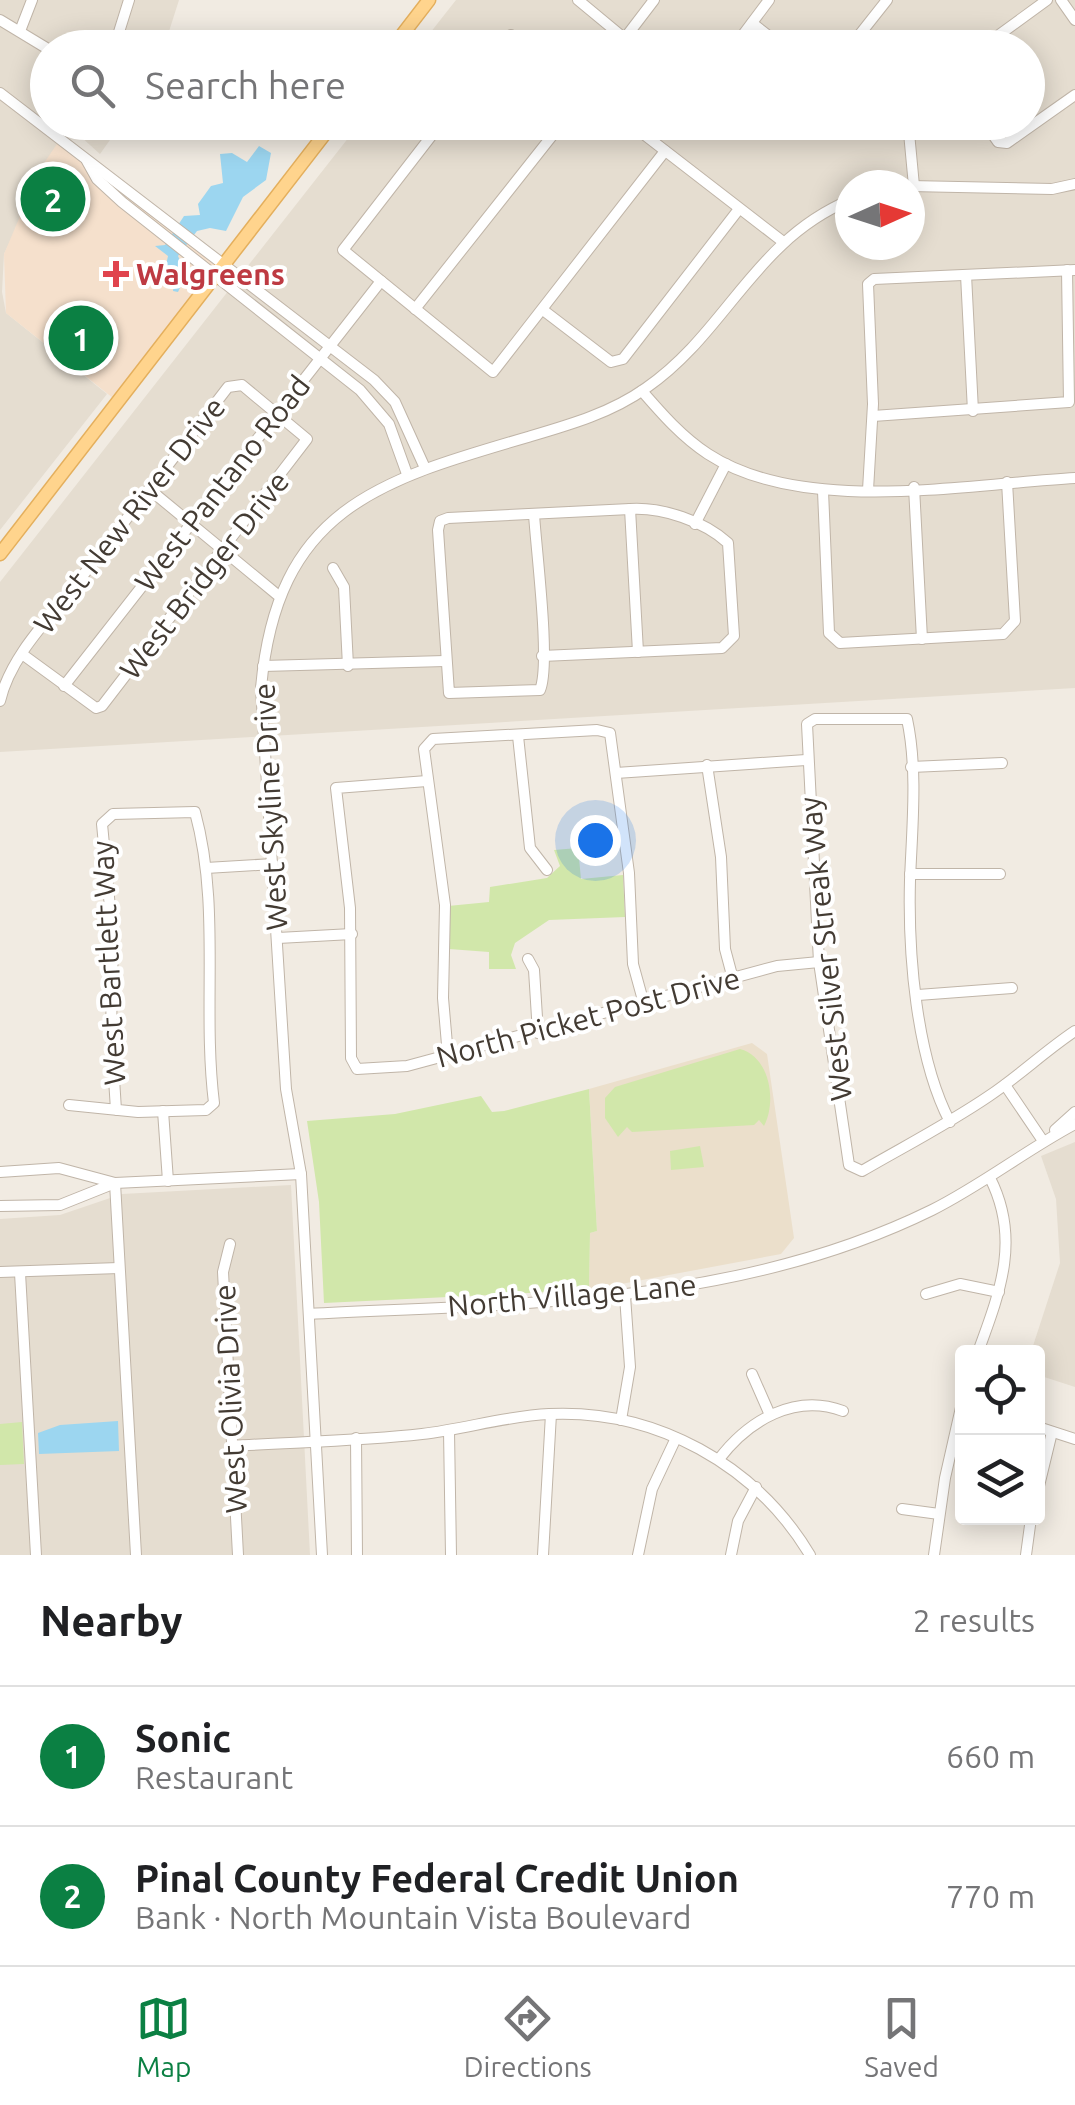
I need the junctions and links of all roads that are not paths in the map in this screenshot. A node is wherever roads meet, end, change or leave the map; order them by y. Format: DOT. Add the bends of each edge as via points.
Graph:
graph roads {
  1 [pos="32,0"];
  2 [pos="129,0"];
  3 [pos="429,0"];
  4 [pos="578,0"];
  5 [pos="654,0"];
  6 [pos="770,0"];
  7 [pos="886,0"];
  8 [pos="1046,0"];
  9 [pos="1061,0"];
  10 [pos="0,20"];
  11 [pos="1075,20"];
  12 [pos="752,23"];
  13 [pos="20,30"];
  14 [pos="120,30"];
  15 [pos="406,30"];
  16 [pos="615,30"];
  17 [pos="631,30"];
  18 [pos="747,30"];
  19 [pos="761,30"];
  20 [pos="864,30"];
  21 [pos="1006,30"];
  22 [pos="30,37"];
  23 [pos="0,93"];
  24 [pos="1075,95"];
  25 [pos="30,115"];
  26 [pos="1045,116"];
  27 [pos="63,140"];
  28 [pos="320,140"];
  29 [pos="428,140"];
  30 [pos="549,140"];
  31 [pos="651,140"];
  32 [pos="909,140"];
  33 [pos="665,151"];
  34 [pos="86,160"];
  35 [pos="911,170"];
  36 [pos="1075,184"];
  37 [pos="925,186"];
  38 [pos="740,209"];
  39 [pos="835,209"];
  40 [pos="782,241"];
  41 [pos="224,264"];
  42 [pos="1071,270"];
  43 [pos="966,274"];
  44 [pos="214,276"];
  45 [pos="381,281"];
  46 [pos="415,308"];
  47 [pos="543,310"];
  48 [pos="330,344"];
  49 [pos="319,358"];
  50 [pos="642,391"];
  51 [pos="973,411"];
  52 [pos="277,413"];
  53 [pos="873,416"];
  54 [pos="726,464"];
  55 [pos="426,468"];
  56 [pos="407,474"];
  57 [pos="1075,478"];
  58 [pos="1007,482"];
  59 [pos="914,487"];
  60 [pos="149,490"];
  61 [pos="868,490"];
  62 [pos="823,492"];
  63 [pos="630,509"];
  64 [pos="534,514"];
  65 [pos="190,524"];
  66 [pos="695,524"];
  67 [pos="224,550"];
  68 [pos="0,554"];
  69 [pos="332,568"];
  70 [pos="280,597"];
  71 [pos="922,638"];
  72 [pos="638,652"];
  73 [pos="22,654"];
  74 [pos="542,656"];
  75 [pos="445,661"];
  76 [pos="263,666"];
  77 [pos="348,666"];
  78 [pos="64,686"];
  79 [pos="0,700"];
  80 [pos="518,736"];
  81 [pos="806,760"];
  82 [pos="1002,763"];
  83 [pos="708,765"];
  84 [pos="911,768"];
  85 [pos="616,773"];
  86 [pos="427,781"];
  87 [pos="273,864"];
  88 [pos="206,868"];
  89 [pos="547,870"];
  90 [pos="910,874"];
  91 [pos="1000,874"];
  92 [pos="352,934"];
  93 [pos="278,938"];
  94 [pos="528,959"];
  95 [pos="819,962"];
  96 [pos="733,979"];
  97 [pos="1012,988"];
  98 [pos="918,994"];
  99 [pos="644,1004"];
  100 [pos="1075,1031"];
  101 [pos="538,1033"];
  102 [pos="448,1056"];
  103 [pos="1005,1085"];
  104 [pos="69,1105"];
  105 [pos="116,1110"];
  106 [pos="164,1111"];
  107 [pos="1075,1112"];
  108 [pos="950,1122"];
  109 [pos="1075,1124"];
  110 [pos="1043,1141"];
  111 [pos="0,1172"];
  112 [pos="301,1174"];
  113 [pos="990,1178"];
  114 [pos="168,1181"];
  115 [pos="115,1183"];
  116 [pos="0,1206"];
  117 [pos="230,1244"];
  118 [pos="119,1268"];
  119 [pos="0,1272"];
  120 [pos="20,1273"];
  121 [pos="999,1292"];
  122 [pos="926,1294"];
  123 [pos="625,1296"];
  124 [pos="309,1314"];
  125 [pos="980,1345"];
  126 [pos="752,1374"];
  127 [pos="843,1411"];
  128 [pos="550,1414"];
  129 [pos="770,1415"];
  130 [pos="620,1420"];
  131 [pos="1045,1430"];
  132 [pos="450,1431"];
  133 [pos="1052,1432"];
  134 [pos="956,1435"];
  135 [pos="356,1438"];
  136 [pos="676,1438"];
  137 [pos="1075,1439"];
  138 [pos="316,1441"];
  139 [pos="232,1446"];
  140 [pos="719,1459"];
  141 [pos="1045,1461"];
  142 [pos="756,1488"];
  143 [pos="902,1509"];
  144 [pos="939,1514"];
  145 [pos="1030,1525"];
  146 [pos="36,1555"];
  147 [pos="136,1555"];
  148 [pos="238,1555"];
  149 [pos="322,1555"];
  150 [pos="357,1555"];
  151 [pos="451,1555"];
  152 [pos="543,1555"];
  153 [pos="638,1555"];
  154 [pos="731,1555"];
  155 [pos="810,1555"];
  156 [pos="934,1555"];
  157 [pos="1026,1555"];
  1 -- 13 [label="street"];
  2 -- 14 [label="street"];
  3 -- 15 [label="main road"];
  4 -- 16 [label="street"];
  5 -- 17 [label="street"];
  6 -- 12 [label="street"];
  7 -- 20 [label="street"];
  8 -- 21 [label="street"];
  9 -- 11 [label="street"];
  10 -- 13 [label="street"];
  12 -- 18 [label="street"];
  12 -- 19 [label="street"];
  13 -- 22 [label="street"];
  23 -- 25 [label="street"];
  24 -- 26 [label="street"];
  27 -- 34 [label="street"];
  28 -- 41 [label="main road"];
  29 -- 45 [label="street" via="343,250"];
  30 -- 46 [label="street"];
  31 -- 33 [label="street"];
  32 -- 35 [label="street"];
  33 -- 38 [label="street"];
  33 -- 47 [label="street"];
  34 -- 41 [label="street"];
  34 -- 44 [label="street" via="97,179"];
  36 -- 37 [label="street"];
  38 -- 40 [label="street"];
  38 -- 47 [label="street" via="617,362"];
  39 -- 40 [label="street, West Skyline Drive"];
  40 -- 50 [label="street, West Skyline Drive" via="677,362"];
  41 -- 44 [label="main road"];
  41 -- 48 [label="street"];
  42 -- 43 [label="street"];
  42 -- 51 [label="street" via="1069,402"];
  43 -- 51 [label="street"];
  43 -- 53 [label="street" via="868,284"];
  44 -- 49 [label="street"];
  44 -- 68 [label="main road"];
  45 -- 46 [label="street"];
  45 -- 48 [label="street, West Pantano Road"];
  46 -- 47 [label="street" via="494,372"];
  48 -- 49 [label="street, West Pantano Road"];
  48 -- 55 [label="street" via="396,402"];
  49 -- 52 [label="street, West Pantano Road"];
  49 -- 56 [label="street" via="375,405"];
  50 -- 54 [label="street" via="674,428"];
  50 -- 55 [label="street, West Skyline Drive" via="580,421"];
  51 -- 53 [label="street"];
  52 -- 60 [label="street, West New River Drive" via="234,384"];
  52 -- 65 [label="street, West Pantano Road"];
  52 -- 67 [label="street, West Bridger Drive" via="307,444"];
  53 -- 61 [label="street"];
  54 -- 62 [label="street"];
  54 -- 66 [label="street"];
  55 -- 56 [label="street, West Skyline Drive"];
  56 -- 70 [label="street, West Skyline Drive" via="335,516"];
  57 -- 58 [label="street"];
  58 -- 59 [label="street"];
  58 -- 71 [label="street" via="1011,629"];
  59 -- 61 [label="street"];
  59 -- 71 [label="street"];
  60 -- 65 [label="street"];
  60 -- 73 [label="street, West New River Drive"];
  61 -- 62 [label="street"];
  62 -- 71 [label="street" via="832,639"];
  63 -- 64 [label="street"];
  63 -- 66 [label="street" via="666,512"];
  63 -- 72 [label="street"];
  64 -- 74 [label="street"];
  64 -- 75 [label="street" via="440,522"];
  65 -- 67 [label="street"];
  65 -- 78 [label="street, West Pantano Road"];
  66 -- 72 [label="street" via="728,543 730,644"];
  67 -- 70 [label="street"];
  67 -- 78 [label="street, West Bridger Drive" via="102,706"];
  69 -- 77 [label="street" via="344,587"];
  70 -- 76 [label="street, West Skyline Drive"];
  72 -- 74 [label="street"];
  73 -- 78 [label="street"];
  73 -- 79 [label="street, West New River Drive" via="6,675"];
  74 -- 75 [label="street" via="540,690 450,693"];
  75 -- 77 [label="street"];
  76 -- 77 [label="street"];
  76 -- 87 [label="street, West Skyline Drive"];
  80 -- 85 [label="street" via="610,733"];
  80 -- 86 [label="street" via="427,742"];
  80 -- 89 [label="street" via="530,848"];
  81 -- 83 [label="street"];
  81 -- 84 [label="street, West Silver Streak Way" via="807,724 815,719 907,718"];
  81 -- 95 [label="street, West Silver Streak Way"];
  82 -- 84 [label="street"];
  83 -- 85 [label="street"];
  83 -- 96 [label="street"];
  84 -- 90 [label="street"];
  85 -- 99 [label="street" via="633,964"];
  86 -- 92 [label="street" via="336,788"];
  86 -- 102 [label="street" via="445,905"];
  87 -- 88 [label="street"];
  87 -- 93 [label="street, West Skyline Drive"];
  88 -- 105 [label="street, West Bartlett Way" via="195,812 105,817"];
  88 -- 106 [label="street" via="212,1106"];
  90 -- 91 [label="street"];
  90 -- 98 [label="street"];
  92 -- 93 [label="street"];
  92 -- 102 [label="street, North Picket Post Drive" via="351,1058 357,1069"];
  93 -- 112 [label="street, West Skyline Drive" via="288,1108"];
  94 -- 101 [label="street"];
  95 -- 96 [label="street, North Picket Post Drive"];
  95 -- 108 [label="street, West Silver Streak Way" via="855,1171"];
  96 -- 99 [label="street, North Picket Post Drive"];
  97 -- 98 [label="street"];
  98 -- 108 [label="street" via="930,1074"];
  99 -- 101 [label="street, North Picket Post Drive"];
  100 -- 103 [label="street"];
  101 -- 102 [label="street, North Picket Post Drive"];
  103 -- 108 [label="street"];
  103 -- 110 [label="street"];
  104 -- 105 [label="street"];
  105 -- 106 [label="street"];
  106 -- 114 [label="street"];
  107 -- 110 [label="street, North Village Lane"];
  109 -- 110 [label="street, North Village Lane"];
  110 -- 113 [label="street, North Village Lane"];
  111 -- 115 [label="street" via="59,1168"];
  112 -- 114 [label="street"];
  112 -- 124 [label="street, West Skyline Drive"];
  113 -- 121 [label="street" via="1007,1231"];
  113 -- 123 [label="street, North Village Lane" via="932,1210 806,1260 707,1285"];
  114 -- 115 [label="street"];
  115 -- 116 [label="street" via="60,1205"];
  115 -- 118 [label="street"];
  117 -- 139 [label="street, West Olivia Drive" via="223,1272"];
  118 -- 120 [label="street"];
  118 -- 147 [label="street"];
  119 -- 120 [label="street"];
  120 -- 146 [label="street"];
  121 -- 122 [label="street" via="960,1284"];
  121 -- 125 [label="street"];
  123 -- 124 [label="street, North Village Lane"];
  123 -- 130 [label="street" via="630,1367"];
  124 -- 138 [label="street, West Skyline Drive"];
  126 -- 129 [label="street"];
  127 -- 129 [label="street" via="808,1404"];
  128 -- 130 [label="street"];
  128 -- 132 [label="street"];
  128 -- 152 [label="street"];
  129 -- 140 [label="street"];
  130 -- 136 [label="street"];
  131 -- 133 [label="street"];
  132 -- 135 [label="street"];
  132 -- 151 [label="street"];
  133 -- 137 [label="street"];
  133 -- 141 [label="street"];
  134 -- 144 [label="street"];
  135 -- 138 [label="street"];
  135 -- 150 [label="street"];
  136 -- 140 [label="street"];
  136 -- 153 [label="street" via="652,1489"];
  138 -- 139 [label="street"];
  138 -- 149 [label="street, West Skyline Drive"];
  139 -- 148 [label="street, West Olivia Drive"];
  140 -- 142 [label="street"];
  142 -- 154 [label="street" via="738,1520"];
  142 -- 155 [label="street"];
  143 -- 144 [label="street"];
  144 -- 156 [label="street"];
  145 -- 157 [label="street"];
}
